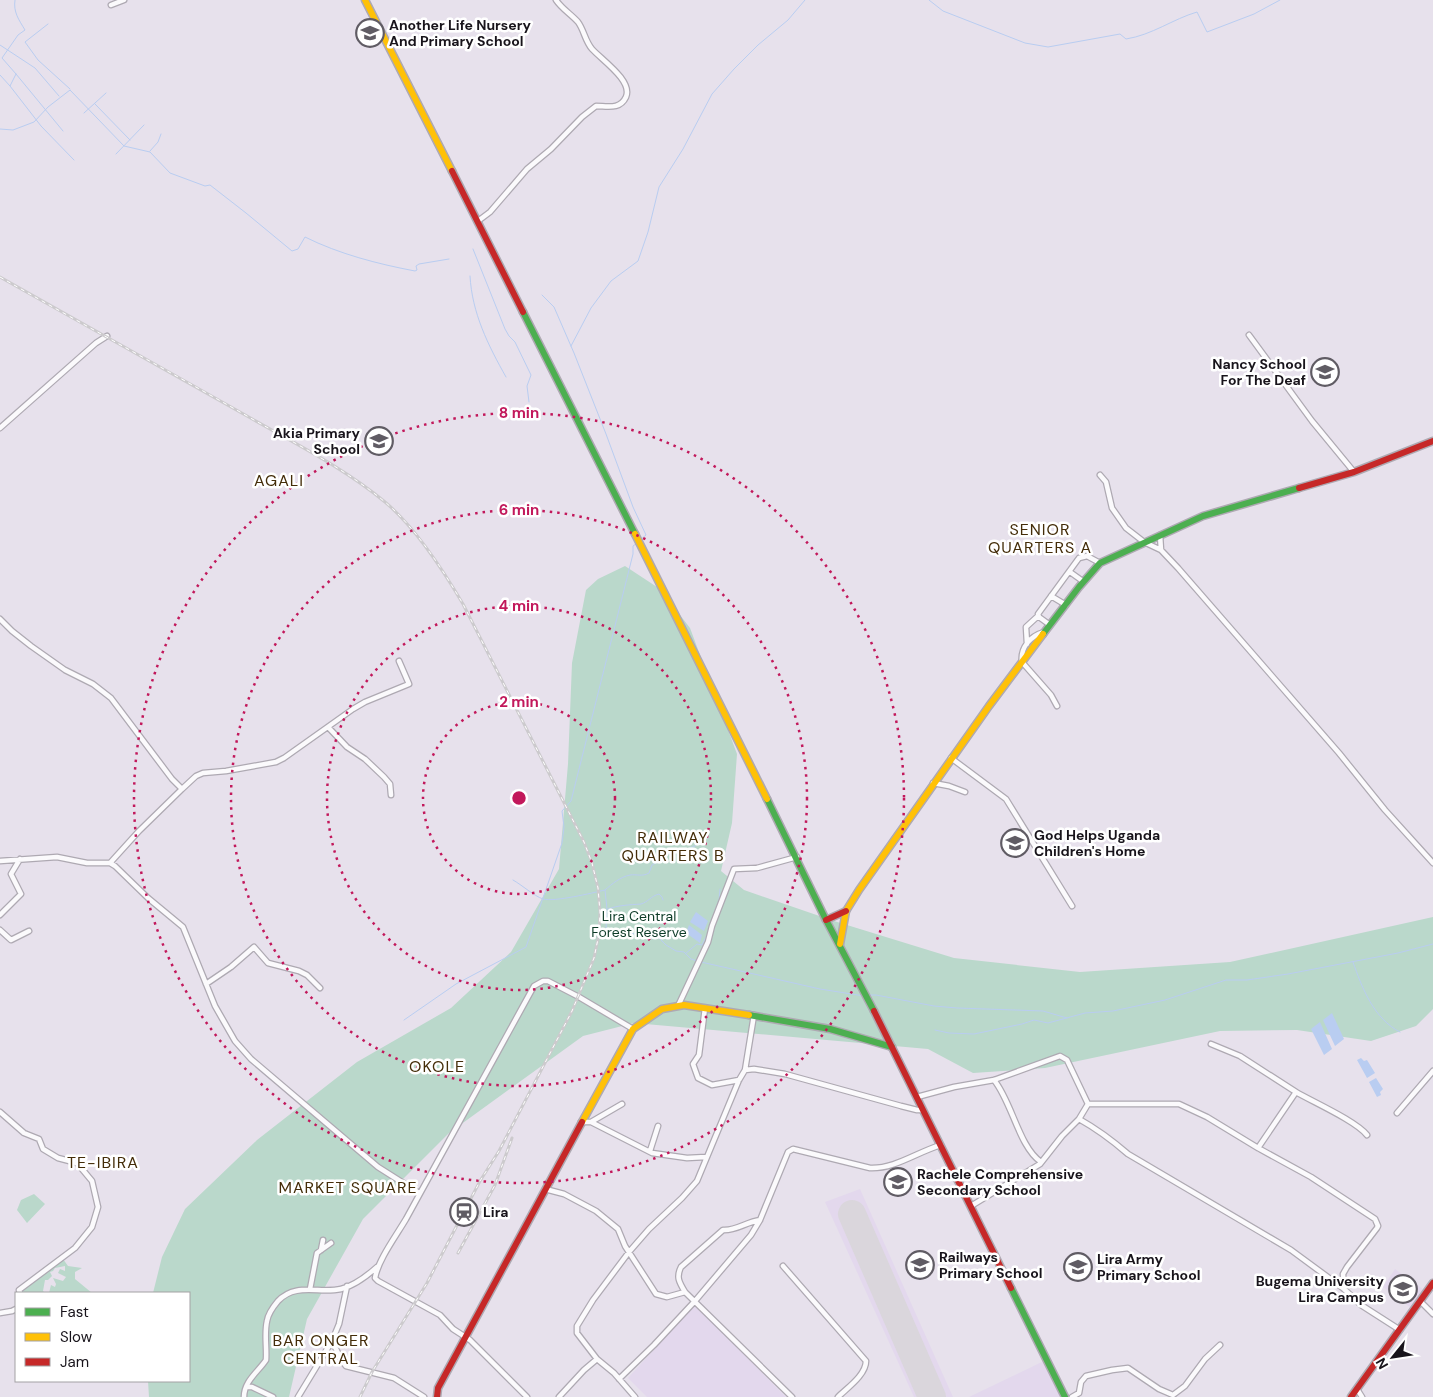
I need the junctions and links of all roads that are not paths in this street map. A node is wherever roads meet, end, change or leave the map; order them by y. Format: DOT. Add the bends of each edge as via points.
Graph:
graph roads {
  1 [pos="124,0"];
  2 [pos="365,0"];
  3 [pos="556,0"];
  4 [pos="111,5"];
  5 [pos="478,221"];
  6 [pos="1249,335"];
  7 [pos="107,336"];
  8 [pos="0,428"];
  9 [pos="1433,441"];
  10 [pos="1354,472"];
  11 [pos="1100,474"];
  12 [pos="1160,535"];
  13 [pos="1144,542"];
  14 [pos="1161,550"];
  15 [pos="1100,563"];
  16 [pos="1070,572"];
  17 [pos="1084,582"];
  18 [pos="1051,596"];
  19 [pos="1066,605"];
  20 [pos="1038,616"];
  21 [pos="0,618"];
  22 [pos="1050,625"];
  23 [pos="1044,632"];
  24 [pos="1027,644"];
  25 [pos="399,661"];
  26 [pos="1022,662"];
  27 [pos="1057,706"];
  28 [pos="328,727"];
  29 [pos="951,758"];
  30 [pos="933,783"];
  31 [pos="182,789"];
  32 [pos="965,792"];
  33 [pos="391,795"];
  34 [pos="797,858"];
  35 [pos="20,859"];
  36 [pos="0,861"];
  37 [pos="110,863"];
  38 [pos="1433,863"];
  39 [pos="1072,906"];
  40 [pos="846,910"];
  41 [pos="0,915"];
  42 [pos="826,920"];
  43 [pos="0,930"];
  44 [pos="29,931"];
  45 [pos="840,944"];
  46 [pos="206,984"];
  47 [pos="320,988"];
  48 [pos="678,1006"];
  49 [pos="705,1008"];
  50 [pos="754,1014"];
  51 [pos="633,1029"];
  52 [pos="1211,1044"];
  53 [pos="892,1047"];
  54 [pos="746,1070"];
  55 [pos="1433,1071"];
  56 [pos="739,1080"];
  57 [pos="994,1080"];
  58 [pos="1296,1092"];
  59 [pos="917,1097"];
  60 [pos="622,1104"];
  61 [pos="1088,1104"];
  62 [pos="923,1110"];
  63 [pos="0,1112"];
  64 [pos="1397,1113"];
  65 [pos="1079,1119"];
  66 [pos="581,1122"];
  67 [pos="591,1122"];
  68 [pos="658,1126"];
  69 [pos="1367,1135"];
  70 [pos="941,1145"];
  71 [pos="1258,1148"];
  72 [pos="650,1151"];
  73 [pos="706,1157"];
  74 [pos="1041,1162"];
  75 [pos="545,1189"];
  76 [pos="419,1193"];
  77 [pos="971,1206"];
  78 [pos="760,1220"];
  79 [pos="323,1240"];
  80 [pos="331,1243"];
  81 [pos="321,1250"];
  82 [pos="629,1252"];
  83 [pos="380,1264"];
  84 [pos="784,1266"];
  85 [pos="1433,1283"];
  86 [pos="347,1286"];
  87 [pos="310,1289"];
  88 [pos="1344,1289"];
  89 [pos="20,1292"];
  90 [pos="685,1292"];
  91 [pos="695,1301"];
  92 [pos="1420,1301"];
  93 [pos="15,1310"];
  94 [pos="0,1313"];
  95 [pos="1433,1314"];
  96 [pos="1400,1330"];
  97 [pos="465,1338"];
  98 [pos="332,1341"];
  99 [pos="1220,1345"];
  100 [pos="598,1359"];
  101 [pos="619,1379"];
  102 [pos="249,1380"];
  103 [pos="246,1387"];
  104 [pos="252,1387"];
  105 [pos="1357,1389"];
  106 [pos="1174,1396"];
  107 [pos="244,1397"];
  108 [pos="273,1397"];
  109 [pos="298,1397"];
  110 [pos="424,1397"];
  111 [pos="437,1397"];
  112 [pos="527,1397"];
  113 [pos="559,1397"];
  114 [pos="635,1397"];
  115 [pos="792,1397"];
  116 [pos="838,1397"];
  117 [pos="1065,1397"];
  118 [pos="1072,1397"];
  119 [pos="1351,1397"];
  120 [pos="1362,1397"];
  1 -- 4 [label="street"];
  2 -- 5 [label="street"];
  3 -- 5 [label="street" via="579,24 593,50 624,79 628,89 626,96 617,106 591,109"];
  5 -- 34 [label="street"];
  6 -- 10 [label="street"];
  7 -- 8 [label="street"];
  9 -- 10 [label="street"];
  10 -- 12 [label="street" via="1190,520"];
  11 -- 13 [label="street" via="1106,482 1115,515"];
  12 -- 13 [label="street"];
  12 -- 14 [label="street"];
  13 -- 14 [label="street"];
  13 -- 15 [label="street"];
  14 -- 38 [label="street"];
  15 -- 16 [label="street" via="1084,556"];
  15 -- 17 [label="street"];
  16 -- 17 [label="street"];
  16 -- 18 [label="street"];
  17 -- 19 [label="street"];
  18 -- 19 [label="street"];
  18 -- 20 [label="street"];
  19 -- 22 [label="street"];
  20 -- 22 [label="street"];
  20 -- 24 [label="street" via="1026,627"];
  21 -- 31 [label="street" via="31,646 111,698"];
  22 -- 23 [label="street"];
  23 -- 24 [label="street"];
  23 -- 26 [label="street"];
  24 -- 26 [label="street" via="1021,654"];
  25 -- 28 [label="street" via="408,684 365,702"];
  26 -- 27 [label="street"];
  26 -- 29 [label="street"];
  28 -- 31 [label="street" via="281,760 203,773"];
  28 -- 33 [label="street" via="384,777 390,784"];
  29 -- 30 [label="street"];
  29 -- 39 [label="street" via="1006,799"];
  30 -- 32 [label="street"];
  30 -- 40 [label="street"];
  31 -- 37 [label="street"];
  34 -- 42 [label="street"];
  34 -- 48 [label="street" via="757,868 734,869 708,942"];
  35 -- 36 [label="street"];
  35 -- 37 [label="street" via="57,857 87,863"];
  35 -- 41 [label="street" via="11,874 21,894"];
  37 -- 46 [label="street" via="183,927"];
  40 -- 42 [label="street"];
  40 -- 45 [label="street"];
  42 -- 45 [label="street"];
  43 -- 44 [label="street" via="11,940"];
  45 -- 53 [label="street"];
  46 -- 47 [label="street" via="254,947 268,963 299,971"];
  46 -- 76 [label="street" via="235,1041 251,1059 378,1168"];
  48 -- 49 [label="street"];
  48 -- 51 [label="street" via="662,1009"];
  49 -- 50 [label="street"];
  49 -- 56 [label="street" via="698,1055 693,1064 698,1078 712,1085"];
  50 -- 53 [label="street" via="830,1029"];
  50 -- 54 [label="street"];
  51 -- 66 [label="street"];
  51 -- 76 [label="street" via="548,981 534,986"];
  52 -- 58 [label="street" via="1240,1056"];
  53 -- 59 [label="street"];
  54 -- 56 [label="street"];
  54 -- 62 [label="street" via="785,1074"];
  55 -- 64 [label="street"];
  56 -- 73 [label="street"];
  57 -- 59 [label="street"];
  57 -- 61 [label="street" via="1060,1056 1066,1060"];
  57 -- 74 [label="street" via="1031,1153"];
  58 -- 69 [label="street"];
  58 -- 71 [label="street"];
  59 -- 62 [label="street"];
  60 -- 67 [label="street"];
  61 -- 65 [label="street"];
  61 -- 71 [label="street" via="1179,1104"];
  62 -- 70 [label="street"];
  63 -- 89 [label="street" via="24,1133 39,1139 43,1149 58,1158 77,1163 92,1181 98,1207 92,1227 75,1248"];
  65 -- 74 [label="street"];
  65 -- 88 [label="street" via="1128,1154 1291,1250"];
  66 -- 67 [label="street"];
  66 -- 75 [label="street"];
  67 -- 72 [label="street"];
  68 -- 72 [label="street"];
  70 -- 77 [label="street"];
  70 -- 78 [label="street" via="877,1168 790,1150"];
  71 -- 88 [label="street" via="1312,1177 1376,1219 1377,1228 1344,1274"];
  72 -- 73 [label="street" via="687,1158"];
  73 -- 82 [label="street" via="693,1187"];
  74 -- 77 [label="street"];
  75 -- 82 [label="street" via="560,1191 596,1211 618,1229"];
  75 -- 97 [label="street"];
  76 -- 83 [label="street"];
  77 -- 117 [label="street"];
  78 -- 90 [label="street" via="730,1231 723,1230 681,1268 678,1280"];
  78 -- 91 [label="street"];
  79 -- 81 [label="street"];
  80 -- 81 [label="street"];
  81 -- 87 [label="street" via="316,1257"];
  82 -- 90 [label="street" via="656,1294 667,1297"];
  82 -- 100 [label="street" via="577,1326 577,1333"];
  83 -- 86 [label="street"];
  83 -- 97 [label="street" via="375,1278 378,1281 440,1315"];
  84 -- 116 [label="street" via="866,1362 861,1374"];
  85 -- 92 [label="street"];
  86 -- 87 [label="street"];
  86 -- 98 [label="street"];
  87 -- 102 [label="street" via="293,1291 273,1308 265,1332 266,1360"];
  88 -- 96 [label="street" via="1361,1305"];
  90 -- 91 [label="street"];
  91 -- 101 [label="street"];
  91 -- 115 [label="street"];
  92 -- 95 [label="street"];
  92 -- 96 [label="street"];
  93 -- 94 [label="street"];
  96 -- 105 [label="street"];
  97 -- 111 [label="street" via="438,1388"];
  97 -- 112 [label="street"];
  98 -- 109 [label="street"];
  98 -- 110 [label="street" via="344,1364 394,1378"];
  99 -- 106 [label="street"];
  100 -- 101 [label="street"];
  100 -- 113 [label="street"];
  101 -- 114 [label="street"];
  102 -- 103 [label="street"];
  102 -- 104 [label="street"];
  103 -- 104 [label="street"];
  103 -- 107 [label="street"];
  104 -- 108 [label="street"];
  105 -- 119 [label="street"];
  105 -- 120 [label="street"];
  106 -- 118 [label="street" via="1128,1368 1086,1376 1079,1393"];
}
